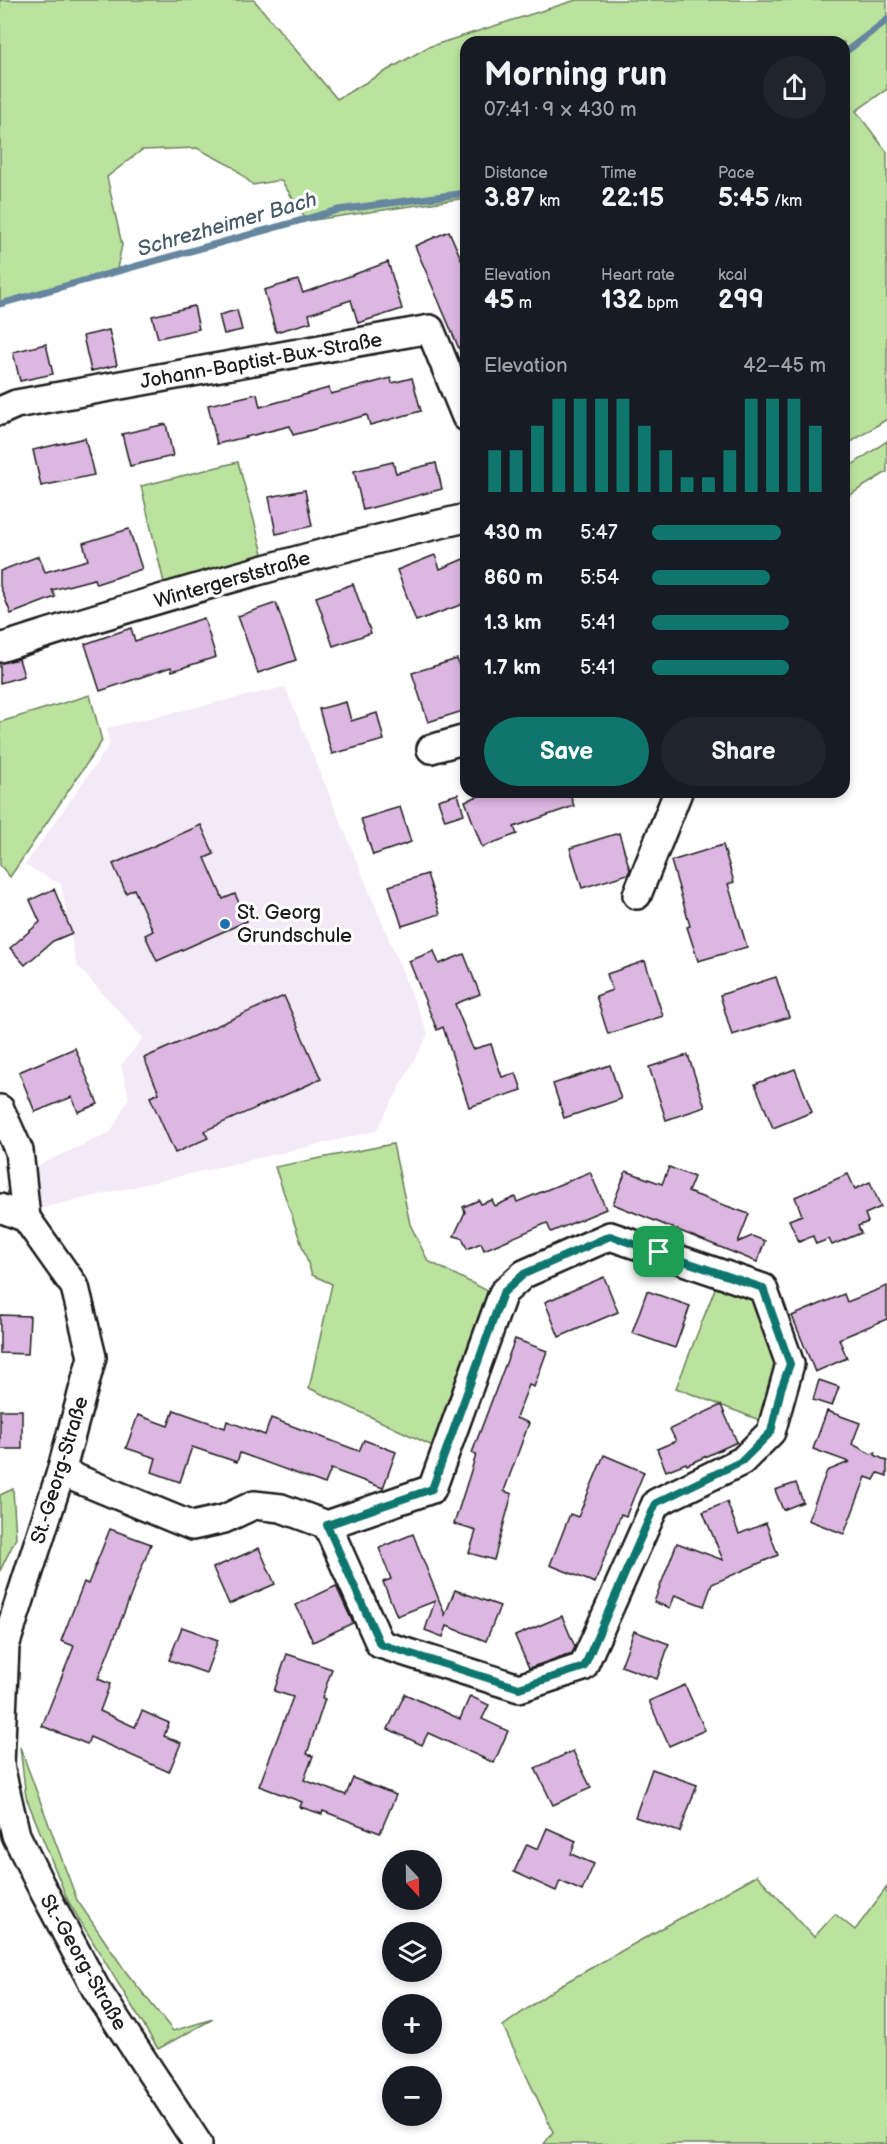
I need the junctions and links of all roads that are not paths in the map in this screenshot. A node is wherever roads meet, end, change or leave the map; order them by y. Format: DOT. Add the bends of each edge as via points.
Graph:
graph roads {
  1 [pos="460,402"];
  2 [pos="0,411"];
  3 [pos="460,519"];
  4 [pos="0,648"];
  5 [pos="460,741"];
  6 [pos="431,749"];
  7 [pos="676,798"];
  8 [pos="637,895"];
  9 [pos="0,1109"];
  10 [pos="0,1208"];
  11 [pos="26,1218"];
  12 [pos="61,1472"];
  13 [pos="327,1525"];
  14 [pos="0,1766"];
  15 [pos="198,2144"];
  1 -- 2 [label="street, Johann-Baptist-Bux-Straße" via="430,329 16,404"];
  3 -- 4 [label="street, Wintergerststraße" via="334,549"];
  5 -- 6 [label="street"];
  7 -- 8 [label="street"];
  9 -- 11 [label="street" via="19,1150"];
  10 -- 11 [label="street"];
  11 -- 12 [label="street, St.-Georg-Straße" via="75,1287 92,1357"];
  12 -- 13 [label="street" via="192,1526 224,1519 254,1505 281,1508"];
  12 -- 14 [label="street, St.-Georg-Straße" via="5,1646"];
  13 -- 13 [label="street" via="432,1489 503,1293 524,1274 610,1236 763,1288 790,1364 771,1432 742,1461 656,1503 584,1667 519,1688 380,1644"];
  14 -- 15 [label="street, St.-Georg-Straße" via="16,1835 40,1884 101,1997"];
}
